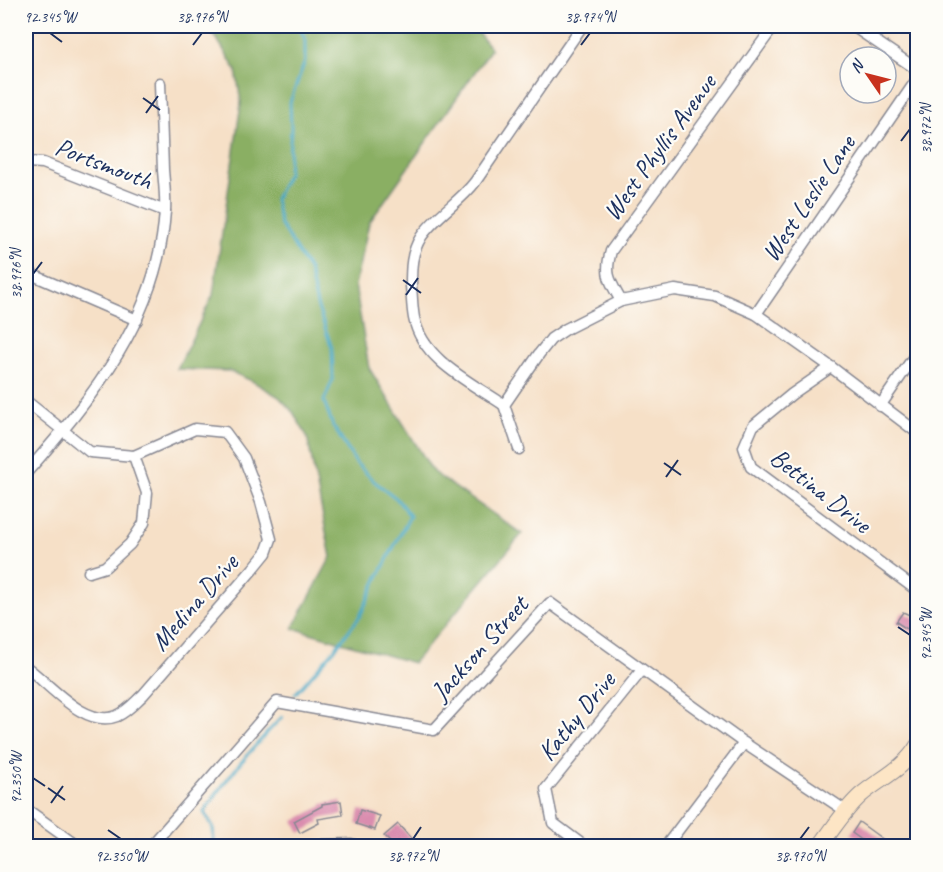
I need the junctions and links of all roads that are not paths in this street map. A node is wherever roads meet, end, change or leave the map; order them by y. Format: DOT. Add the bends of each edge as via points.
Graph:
graph roads {
  1 [pos="582,26"];
  2 [pos="774,26"];
  3 [pos="853,26"];
  4 [pos="918,70"];
  5 [pos="918,78"];
  6 [pos="160,83"];
  7 [pos="26,162"];
  8 [pos="165,211"];
  9 [pos="26,272"];
  10 [pos="621,301"];
  11 [pos="756,314"];
  12 [pos="137,320"];
  13 [pos="918,351"];
  14 [pos="831,367"];
  15 [pos="26,400"];
  16 [pos="504,405"];
  17 [pos="880,406"];
  18 [pos="63,431"];
  19 [pos="918,434"];
  20 [pos="519,449"];
  21 [pos="134,456"];
  22 [pos="26,473"];
  23 [pos="89,572"];
  24 [pos="918,591"];
  25 [pos="26,667"];
  26 [pos="642,670"];
  27 [pos="744,743"];
  28 [pos="918,746"];
  29 [pos="846,811"];
  30 [pos="28,815"];
  31 [pos="827,844"];
  32 [pos="78,846"];
  33 [pos="151,846"];
  34 [pos="320,846"];
  35 [pos="357,846"];
  36 [pos="584,846"];
  37 [pos="666,846"];
  1 -- 16 [label="street" via="475,182 422,236 411,265 414,320 421,337 448,367"];
  2 -- 10 [label="street, West Phyllis Avenue" via="611,251 606,266"];
  3 -- 4 [label="street"];
  5 -- 11 [label="street, West Leslie Lane"];
  6 -- 8 [label="street"];
  7 -- 8 [label="street, Portsmouth" via="43,163"];
  8 -- 12 [label="street" via="155,269"];
  9 -- 12 [label="street"];
  10 -- 11 [label="street" via="675,290 715,296"];
  10 -- 16 [label="street" via="551,339"];
  11 -- 14 [label="street"];
  12 -- 18 [label="street" via="105,376"];
  13 -- 17 [label="street"];
  14 -- 17 [label="street"];
  14 -- 24 [label="street, Bettina Drive" via="753,426 744,447 751,467"];
  15 -- 18 [label="street"];
  16 -- 20 [label="street"];
  17 -- 19 [label="street"];
  18 -- 21 [label="street" via="90,452"];
  18 -- 22 [label="street"];
  21 -- 23 [label="street" via="147,493 144,523 130,544 105,567"];
  21 -- 25 [label="street, Medina Drive" via="195,429 225,432 244,458 261,502 271,539 266,553 143,695 118,716 98,718 85,713"];
  26 -- 27 [label="street, Jackson Street"];
  26 -- 33 [label="street, Jackson Street" via="550,603 434,730 277,702"];
  26 -- 36 [label="street, Kathy Drive" via="546,789 553,823"];
  27 -- 29 [label="street, Jackson Street"];
  27 -- 37 [label="street"];
  28 -- 29 [label="street" via="895,772 860,796"];
  29 -- 31 [label="street"];
  30 -- 32 [label="street"];
  34 -- 35 [label="street"];
}
